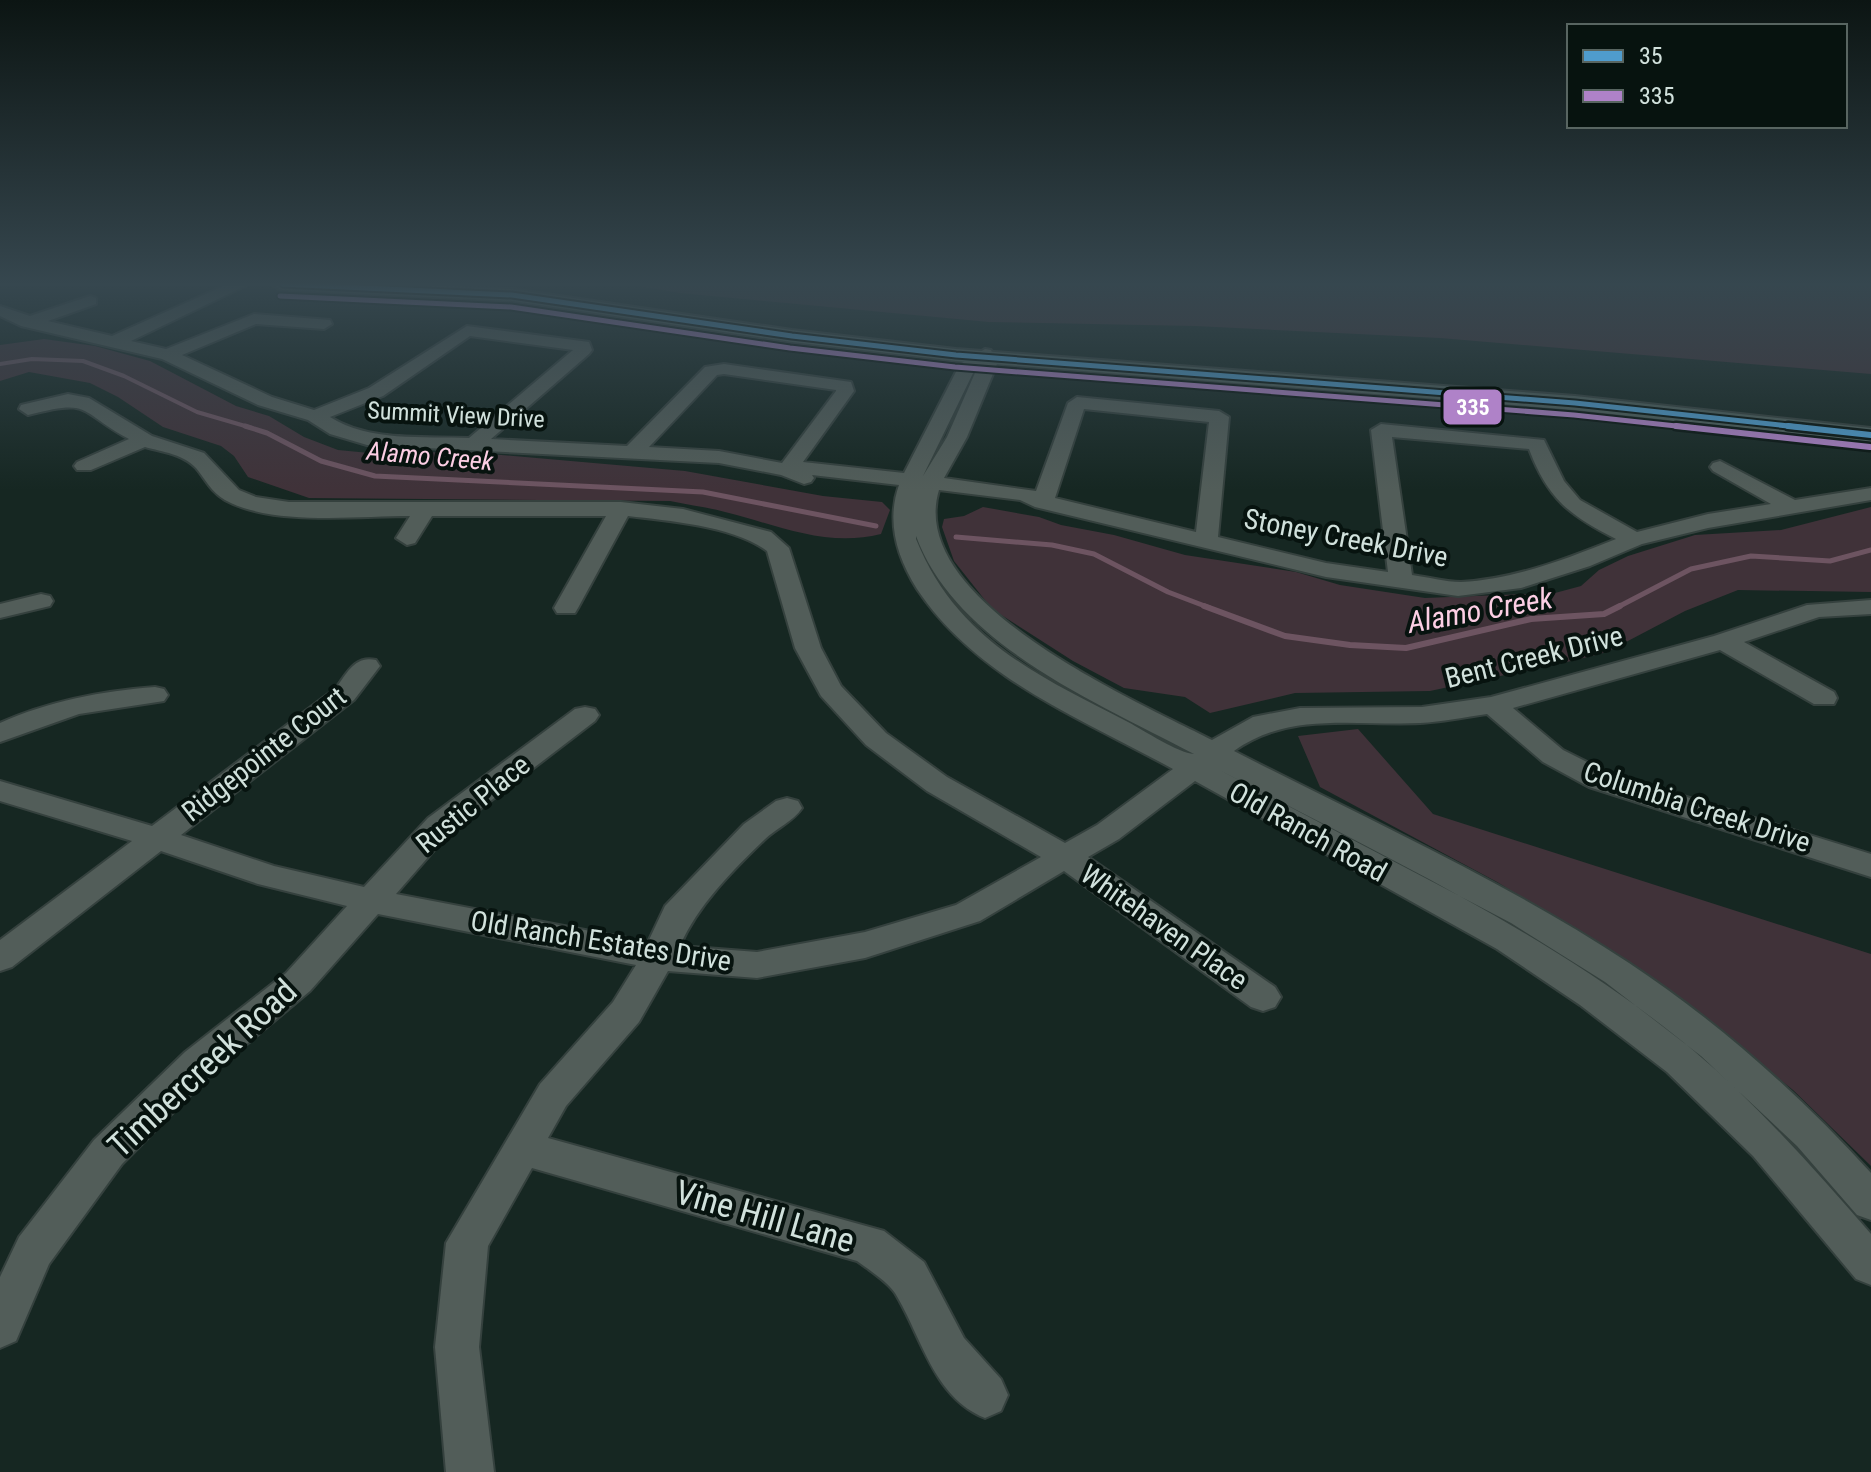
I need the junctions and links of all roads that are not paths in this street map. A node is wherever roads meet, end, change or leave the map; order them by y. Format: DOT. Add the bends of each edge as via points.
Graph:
graph roads {
  1 [pos="159,353"];
  2 [pos="174,353"];
  3 [pos="435,353"];
  4 [pos="576,353"];
  5 [pos="985,353"];
  6 [pos="1006,353"];
  7 [pos="1014,353"];
  8 [pos="168,355"];
  9 [pos="28,409"];
  10 [pos="315,416"];
  11 [pos="1871,422"];
  12 [pos="1871,435"];
  13 [pos="145,440"];
  14 [pos="476,442"];
  15 [pos="634,451"];
  16 [pos="84,466"];
  17 [pos="1720,467"];
  18 [pos="787,470"];
  19 [pos="920,488"];
  20 [pos="1871,494"];
  21 [pos="1043,502"];
  22 [pos="1790,506"];
  23 [pos="621,509"];
  24 [pos="424,510"];
  25 [pos="407,538"];
  26 [pos="1634,539"];
  27 [pos="1206,541"];
  28 [pos="1401,583"];
  29 [pos="41,601"];
  30 [pos="1871,607"];
  31 [pos="566,608"];
  32 [pos="0,611"];
  33 [pos="1723,641"];
  34 [pos="367,666"];
  35 [pos="155,695"];
  36 [pos="1824,698"];
  37 [pos="1493,705"];
  38 [pos="585,715"];
  39 [pos="0,733"];
  40 [pos="1204,761"];
  41 [pos="0,791"];
  42 [pos="787,808"];
  43 [pos="157,838"];
  44 [pos="1066,857"];
  45 [pos="1871,866"];
  46 [pos="368,900"];
  47 [pos="658,957"];
  48 [pos="0,958"];
  49 [pos="1263,997"];
  50 [pos="521,1148"];
  51 [pos="1871,1202"];
  52 [pos="1871,1265"];
  53 [pos="0,1326"];
  54 [pos="985,1395"];
  55 [pos="470,1472"];
  1 -- 8 [label="street, Summit View Drive"];
  2 -- 8 [label="street"];
  3 -- 10 [label="street" via="376,392"];
  4 -- 14 [label="street"];
  5 -- 19 [label="street, Old Ranch Road" via="969,364"];
  6 -- 12 [label="main road"];
  7 -- 11 [label="main road" via="1442,380"];
  8 -- 10 [label="street, Summit View Drive" via="265,401"];
  9 -- 13 [label="street, Whitehaven Place" via="65,399 83,401"];
  10 -- 14 [label="street, Summit View Drive" via="367,439"];
  13 -- 16 [label="street"];
  13 -- 24 [label="street, Whitehaven Place" via="190,453 206,464 228,494 252,504"];
  14 -- 15 [label="street, Summit View Drive"];
  15 -- 18 [label="street, Summit View Drive" via="719,457"];
  15 -- 18 [label="street" via="711,371 845,386"];
  17 -- 22 [label="street"];
  18 -- 19 [label="street, Summit View Drive" via="817,481"];
  19 -- 21 [label="street, Stoney Creek Drive" via="1019,504"];
  19 -- 40 [label="street, Old Ranch Road" via="904,502 905,539 917,570 947,615 993,657 1060,698"];
  20 -- 22 [label="street, Stoney Creek Drive"];
  21 -- 27 [label="street, Stoney Creek Drive"];
  21 -- 27 [label="street" via="1077,403 1219,417"];
  22 -- 26 [label="street, Stoney Creek Drive"];
  23 -- 24 [label="street, Whitehaven Place"];
  23 -- 31 [label="street"];
  23 -- 44 [label="street, Whitehaven Place" via="731,527 778,548 808,648 830,690 876,739 937,784"];
  24 -- 25 [label="street"];
  26 -- 28 [label="street, Stoney Creek Drive" via="1513,583 1458,589"];
  26 -- 28 [label="street" via="1563,499 1537,444 1381,430"];
  27 -- 28 [label="street, Stoney Creek Drive"];
  29 -- 32 [label="street"];
  30 -- 33 [label="street, Bent Creek Drive" via="1816,610"];
  33 -- 36 [label="street"];
  33 -- 37 [label="street, Bent Creek Drive"];
  34 -- 43 [label="street, Ridgepointe Court" via="345,694"];
  35 -- 39 [label="street" via="114,697 34,718"];
  37 -- 40 [label="street, Bent Creek Drive" via="1422,715 1300,716 1263,723"];
  37 -- 45 [label="street, Columbia Creek Drive" via="1553,756 1599,780"];
  38 -- 46 [label="street, Rustic Place" via="439,825"];
  40 -- 44 [label="street, Old Ranch Estates Drive"];
  40 -- 51 [label="street, Old Ranch Road" via="1523,915 1617,973 1714,1046 1811,1134"];
  40 -- 52 [label="street, Old Ranch Road" via="1509,940 1680,1061 1767,1144"];
  41 -- 43 [label="street, Old Ranch Estates Drive"];
  42 -- 47 [label="street" via="755,831 677,914"];
  43 -- 46 [label="street, Old Ranch Estates Drive" via="269,876"];
  43 -- 48 [label="street, Ridgepointe Court"];
  44 -- 47 [label="street, Old Ranch Estates Drive" via="968,913 865,945 757,965"];
  44 -- 49 [label="street, Whitehaven Place"];
  46 -- 47 [label="street, Old Ranch Estates Drive"];
  46 -- 53 [label="street, Timbercreek Road" via="298,982 198,1063 108,1152 34,1251"];
  47 -- 50 [label="street" via="626,1012 553,1095"];
  50 -- 54 [label="street, Vine Hill Lane" via="869,1245 909,1276 948,1354"];
  50 -- 55 [label="street" via="467,1243 457,1347"];
}
